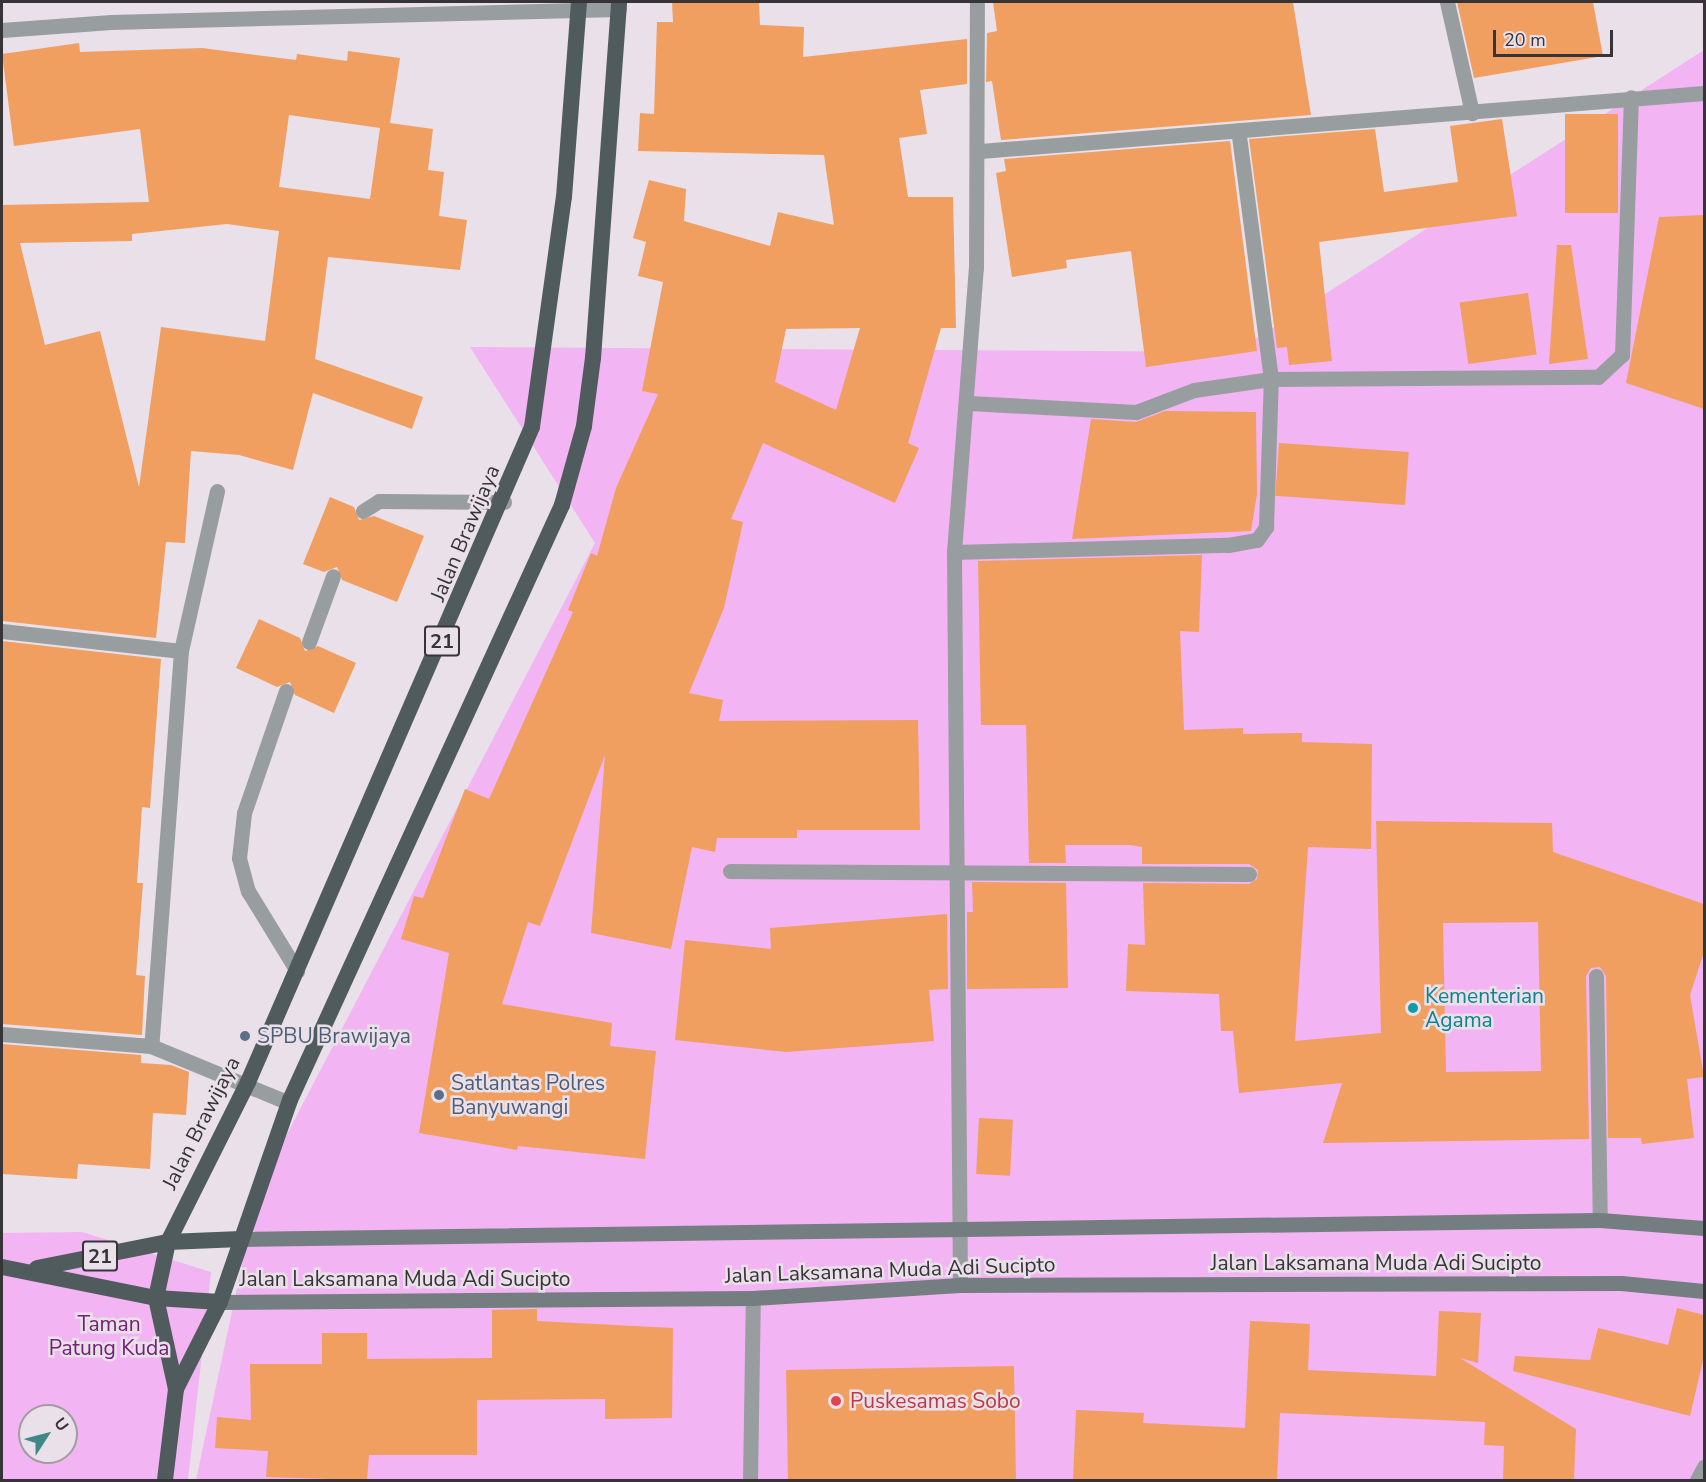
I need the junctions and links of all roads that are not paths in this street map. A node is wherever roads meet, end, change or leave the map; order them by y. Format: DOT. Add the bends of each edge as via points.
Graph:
graph roads {
  1 [pos="977,2"];
  2 [pos="1447,2"];
  3 [pos="579,5"];
  4 [pos="619,5"];
  5 [pos="2,30"];
  6 [pos="1704,93"];
  7 [pos="1631,97"];
  8 [pos="1472,113"];
  9 [pos="1238,130"];
  10 [pos="980,151"];
  11 [pos="1271,380"];
  12 [pos="969,403"];
  13 [pos="218,491"];
  14 [pos="504,501"];
  15 [pos="363,511"];
  16 [pos="954,552"];
  17 [pos="333,576"];
  18 [pos="2,631"];
  19 [pos="309,642"];
  20 [pos="181,651"];
  21 [pos="286,692"];
  22 [pos="958,869"];
  23 [pos="730,871"];
  24 [pos="1249,874"];
  25 [pos="297,970"];
  26 [pos="1596,976"];
  27 [pos="2,1034"];
  28 [pos="151,1046"];
  29 [pos="248,1082"];
  30 [pos="289,1103"];
  31 [pos="1600,1220"];
  32 [pos="963,1226"];
  33 [pos="1704,1228"];
  34 [pos="241,1239"];
  35 [pos="168,1242"];
  36 [pos="2,1267"];
  37 [pos="32,1269"];
  38 [pos="960,1285"];
  39 [pos="1704,1291"];
  40 [pos="156,1298"];
  41 [pos="753,1298"];
  42 [pos="220,1302"];
  43 [pos="176,1389"];
  44 [pos="1704,1467"];
  45 [pos="165,1480"];
  46 [pos="750,1480"];
  47 [pos="1697,1480"];
  1 -- 10 [label="street"];
  2 -- 8 [label="street"];
  3 -- 4 [label="street"];
  3 -- 5 [label="street" via="111,22"];
  3 -- 14 [label="highway, Jalan Brawijaya / 21" via="564,197 532,428"];
  4 -- 30 [label="highway, 21" via="593,358 584,426 562,505"];
  6 -- 7 [label="street"];
  7 -- 8 [label="street"];
  7 -- 11 [label="street" via="1622,355 1614,368 1578,380"];
  8 -- 9 [label="street"];
  9 -- 10 [label="street"];
  9 -- 11 [label="street"];
  10 -- 12 [label="street"];
  11 -- 12 [label="street" via="1194,390 1136,412"];
  11 -- 16 [label="street" via="1269,512 1257,540 1228,545"];
  12 -- 16 [label="street"];
  13 -- 20 [label="street"];
  14 -- 15 [label="street" via="380,501"];
  14 -- 25 [label="highway, Jalan Brawijaya / 21"];
  16 -- 22 [label="street"];
  17 -- 19 [label="street"];
  18 -- 20 [label="street"];
  20 -- 28 [label="street"];
  21 -- 25 [label="street" via="244,813 239,858 248,891"];
  22 -- 23 [label="street"];
  22 -- 24 [label="street"];
  22 -- 32 [label="street"];
  25 -- 29 [label="highway, Jalan Brawijaya / 21"];
  26 -- 31 [label="street"];
  27 -- 28 [label="street"];
  28 -- 29 [label="street"];
  29 -- 30 [label="street"];
  29 -- 35 [label="highway, Jalan Brawijaya / 21"];
  30 -- 34 [label="highway, 21"];
  31 -- 32 [label="main road, Jalan Laksamana Muda Adi Sucipto"];
  31 -- 33 [label="main road, Jalan Laksamana Muda Adi Sucipto"];
  32 -- 34 [label="main road, Jalan Laksamana Muda Adi Sucipto" via="782,1235 387,1234"];
  32 -- 38 [label="street"];
  34 -- 35 [label="highway, 21"];
  34 -- 42 [label="highway, 21"];
  35 -- 37 [label="highway, 21"];
  35 -- 40 [label="highway, 21"];
  36 -- 37 [label="highway, 21"];
  37 -- 40 [label="highway, 21"];
  38 -- 39 [label="main road, Jalan Laksamana Muda Adi Sucipto" via="1621,1283"];
  38 -- 41 [label="main road, Jalan Laksamana Muda Adi Sucipto"];
  40 -- 42 [label="highway, 21"];
  40 -- 43 [label="highway, 21"];
  41 -- 42 [label="main road, Jalan Laksamana Muda Adi Sucipto"];
  41 -- 46 [label="street"];
  42 -- 43 [label="highway, 21"];
  43 -- 45 [label="highway, 21"];
  44 -- 47 [label="street"];
}
